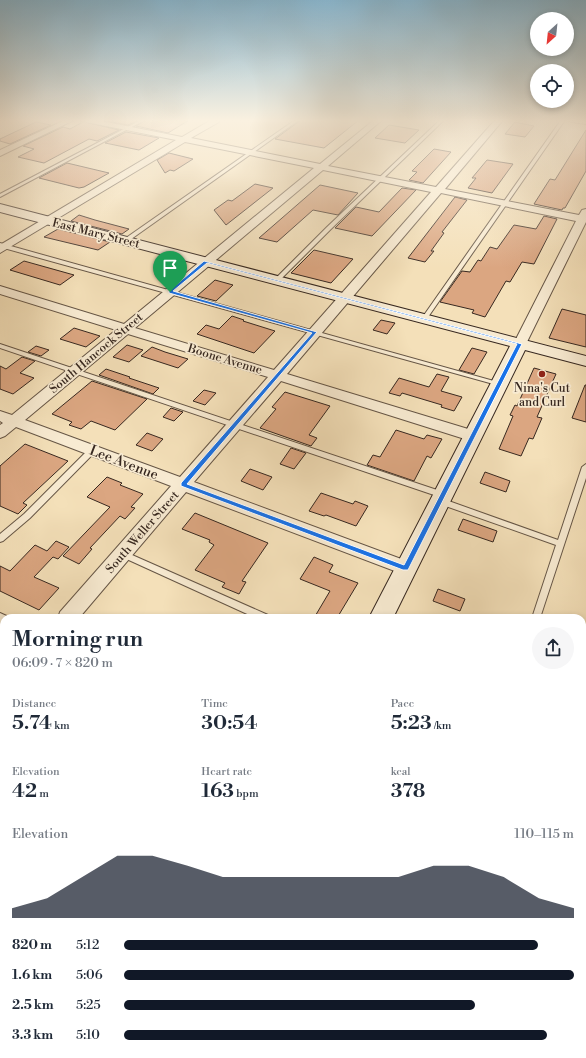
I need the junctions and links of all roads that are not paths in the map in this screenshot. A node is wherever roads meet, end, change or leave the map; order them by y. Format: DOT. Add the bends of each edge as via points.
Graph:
graph roads {
  1 [pos="50,169"];
  2 [pos="133,169"];
  3 [pos="227,169"];
  4 [pos="317,169"];
  5 [pos="338,169"];
  6 [pos="390,169"];
  7 [pos="456,169"];
  8 [pos="528,169"];
  9 [pos="381,178"];
  10 [pos="438,190"];
  11 [pos="0,196"];
  12 [pos="505,203"];
  13 [pos="0,208"];
  14 [pos="584,216"];
  15 [pos="48,221"];
  16 [pos="126,241"];
  17 [pos="2,247"];
  18 [pos="206,262"];
  19 [pos="277,280"];
  20 [pos="0,290"];
  21 [pos="170,292"];
  22 [pos="344,298"];
  23 [pos="424,319"];
  24 [pos="126,328"];
  25 [pos="315,332"];
  26 [pos="520,344"];
  27 [pos="0,346"];
  28 [pos="586,361"];
  29 [pos="75,371"];
  30 [pos="278,375"];
  31 [pos="499,384"];
  32 [pos="7,418"];
  33 [pos="235,424"];
  34 [pos="0,433"];
  35 [pos="473,436"];
  36 [pos="93,450"];
  37 [pos="586,467"];
  38 [pos="183,484"];
  39 [pos="441,498"];
  40 [pos="0,539"];
  41 [pos="561,544"];
  42 [pos="123,554"];
  43 [pos="406,568"];
  44 [pos="70,614"];
  45 [pos="256,614"];
  46 [pos="383,614"];
  47 [pos="537,614"];
  1 -- 11 [label="lane"];
  2 -- 15 [label="street"];
  3 -- 16 [label="lane"];
  4 -- 18 [label="street, South Hancock Street"];
  5 -- 9 [label="street"];
  6 -- 9 [label="lane"];
  7 -- 10 [label="street, South Weller Street"];
  8 -- 12 [label="lane"];
  9 -- 10 [label="street"];
  9 -- 19 [label="lane"];
  10 -- 12 [label="street"];
  10 -- 22 [label="street, South Weller Street"];
  12 -- 14 [label="street"];
  12 -- 23 [label="lane"];
  13 -- 15 [label="main road, East Mary Street"];
  14 -- 26 [label="street"];
  15 -- 16 [label="main road, East Mary Street"];
  15 -- 17 [label="street"];
  16 -- 18 [label="main road, East Mary Street"];
  17 -- 21 [label="lane"];
  18 -- 19 [label="main road, East Mary Street"];
  18 -- 21 [label="street, South Hancock Street"];
  19 -- 22 [label="main road, East Mary Street"];
  20 -- 24 [label="street, Boone Avenue"];
  21 -- 24 [label="street, South Hancock Street"];
  21 -- 25 [label="lane"];
  22 -- 23 [label="main road, East Mary Street"];
  22 -- 25 [label="street, South Weller Street"];
  23 -- 26 [label="main road, East Mary Street"];
  24 -- 29 [label="street, South Hancock Street"];
  24 -- 30 [label="street, Boone Avenue"];
  25 -- 30 [label="street, South Weller Street"];
  25 -- 31 [label="lane"];
  26 -- 28 [label="main road, East Mary Street"];
  26 -- 31 [label="main road"];
  27 -- 29 [label="lane"];
  29 -- 32 [label="street, South Hancock Street"];
  29 -- 33 [label="lane"];
  30 -- 33 [label="street, South Weller Street"];
  30 -- 35 [label="street, Boone Avenue"];
  31 -- 35 [label="main road"];
  32 -- 34 [label="street, South Hancock Street"];
  32 -- 36 [label="street, Lee Avenue"];
  33 -- 38 [label="street, South Weller Street"];
  33 -- 39 [label="lane"];
  35 -- 39 [label="main road"];
  36 -- 38 [label="street, Lee Avenue"];
  36 -- 40 [label="lane" via="27,516"];
  37 -- 41 [label="lane"];
  38 -- 42 [label="street, South Weller Street"];
  38 -- 43 [label="street, Lee Avenue"];
  39 -- 41 [label="lane"];
  39 -- 43 [label="main road"];
  41 -- 47 [label="lane"];
  42 -- 44 [label="street, South Weller Street"];
  42 -- 45 [label="lane"];
  43 -- 46 [label="main road"];
}
